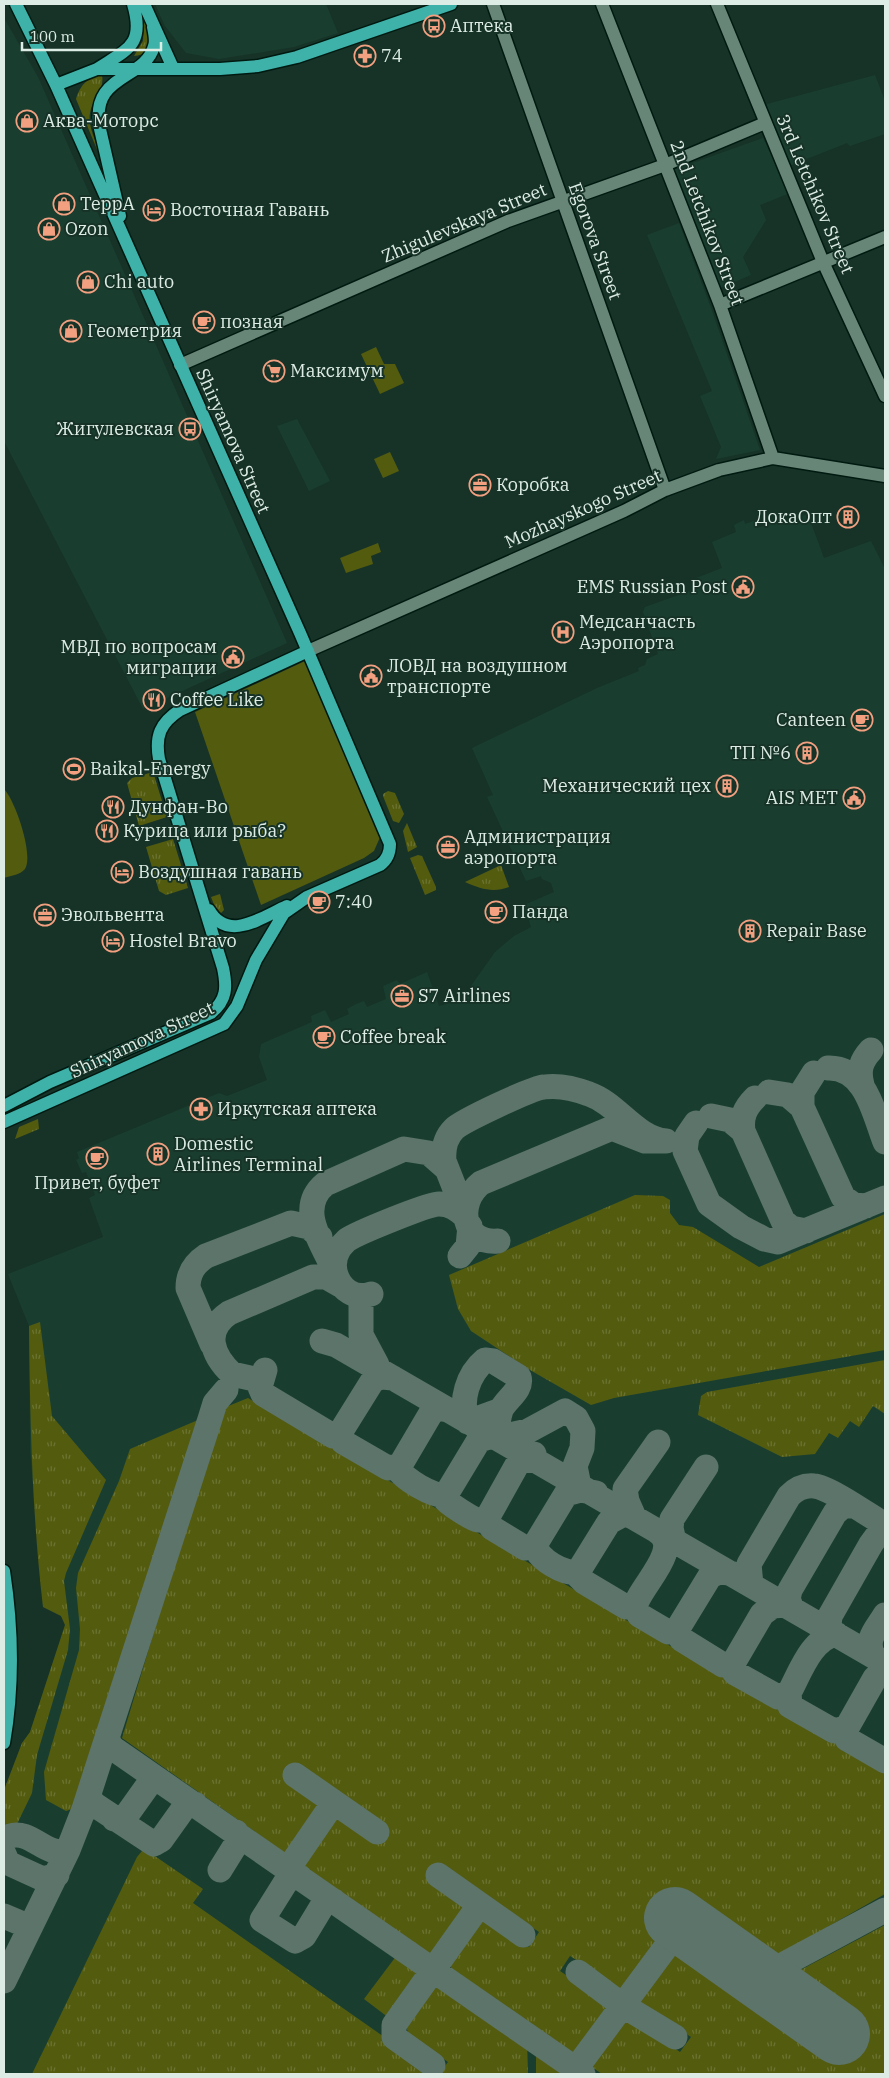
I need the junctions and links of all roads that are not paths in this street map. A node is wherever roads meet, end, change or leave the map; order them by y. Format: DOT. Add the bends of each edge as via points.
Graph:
graph roads {
  1 [pos="16,4"];
  2 [pos="133,4"];
  3 [pos="144,4"];
  4 [pos="451,4"];
  5 [pos="493,4"];
  6 [pos="602,4"];
  7 [pos="717,4"];
  8 [pos="153,27"];
  9 [pos="173,68"];
  10 [pos="97,69"];
  11 [pos="134,69"];
  12 [pos="56,85"];
  13 [pos="765,123"];
  14 [pos="665,165"];
  15 [pos="562,201"];
  16 [pos="885,237"];
  17 [pos="127,245"];
  18 [pos="823,262"];
  19 [pos="720,305"];
  20 [pos="180,364"];
  21 [pos="885,396"];
  22 [pos="773,458"];
  23 [pos="885,476"];
  24 [pos="665,490"];
  25 [pos="308,651"];
  26 [pos="307,897"];
  27 [pos="202,899"];
  28 [pos="4,1106"];
  29 [pos="4,1122"];
  30 [pos="4,1571"];
  31 [pos="9,1628"];
  32 [pos="4,1653"];
  33 [pos="4,1698"];
  34 [pos="10,1709"];
  35 [pos="4,1743"];
  1 -- 12 [label="main road"];
  2 -- 10 [label="main road" via="138,23 134,42"];
  3 -- 8 [label="main road"];
  4 -- 9 [label="main road" via="297,57 258,66"];
  5 -- 15 [label="street, Egorova Street"];
  6 -- 14 [label="street, 2nd Letchikov Street"];
  7 -- 13 [label="street, 3rd Letchikov Street"];
  8 -- 9 [label="main road"];
  8 -- 11 [label="main road" via="155,45 149,57"];
  9 -- 11 [label="main road"];
  10 -- 11 [label="main road"];
  10 -- 12 [label="main road"];
  11 -- 17 [label="main road" via="103,96 97,116"];
  12 -- 17 [label="main road"];
  13 -- 14 [label="street, Zhigulevskaya Street"];
  13 -- 18 [label="street, 3rd Letchikov Street"];
  14 -- 15 [label="street, Zhigulevskaya Street"];
  14 -- 19 [label="street, 2nd Letchikov Street"];
  15 -- 20 [label="street, Zhigulevskaya Street" via="508,221"];
  15 -- 24 [label="street, Egorova Street"];
  16 -- 18 [label="street"];
  17 -- 20 [label="main road, Shiryamova Street"];
  18 -- 19 [label="street"];
  18 -- 21 [label="street, 3rd Letchikov Street"];
  19 -- 22 [label="street, 2nd Letchikov Street"];
  20 -- 25 [label="main road, Shiryamova Street"];
  22 -- 23 [label="street, Mozhayskogo Street"];
  22 -- 24 [label="street, Mozhayskogo Street" via="719,470"];
  24 -- 25 [label="street, Mozhayskogo Street"];
  25 -- 26 [label="main road, Shiryamova Street" via="390,844 390,851 380,865"];
  25 -- 27 [label="main road, Shiryamova Street" via="180,710 169,717 158,735 159,759"];
  26 -- 27 [label="main road" via="242,925 222,925"];
  26 -- 29 [label="main road, Shiryamova Street" via="292,905 279,919 256,960 242,997 224,1024"];
  27 -- 28 [label="main road, Shiryamova Street" via="226,981 226,993 218,1007 211,1013 50,1082"];
  30 -- 31 [label="main road"];
  31 -- 32 [label="main road" via="9,1650"];
  31 -- 34 [label="main road"];
  33 -- 34 [label="main road"];
  34 -- 35 [label="main road"];
}
